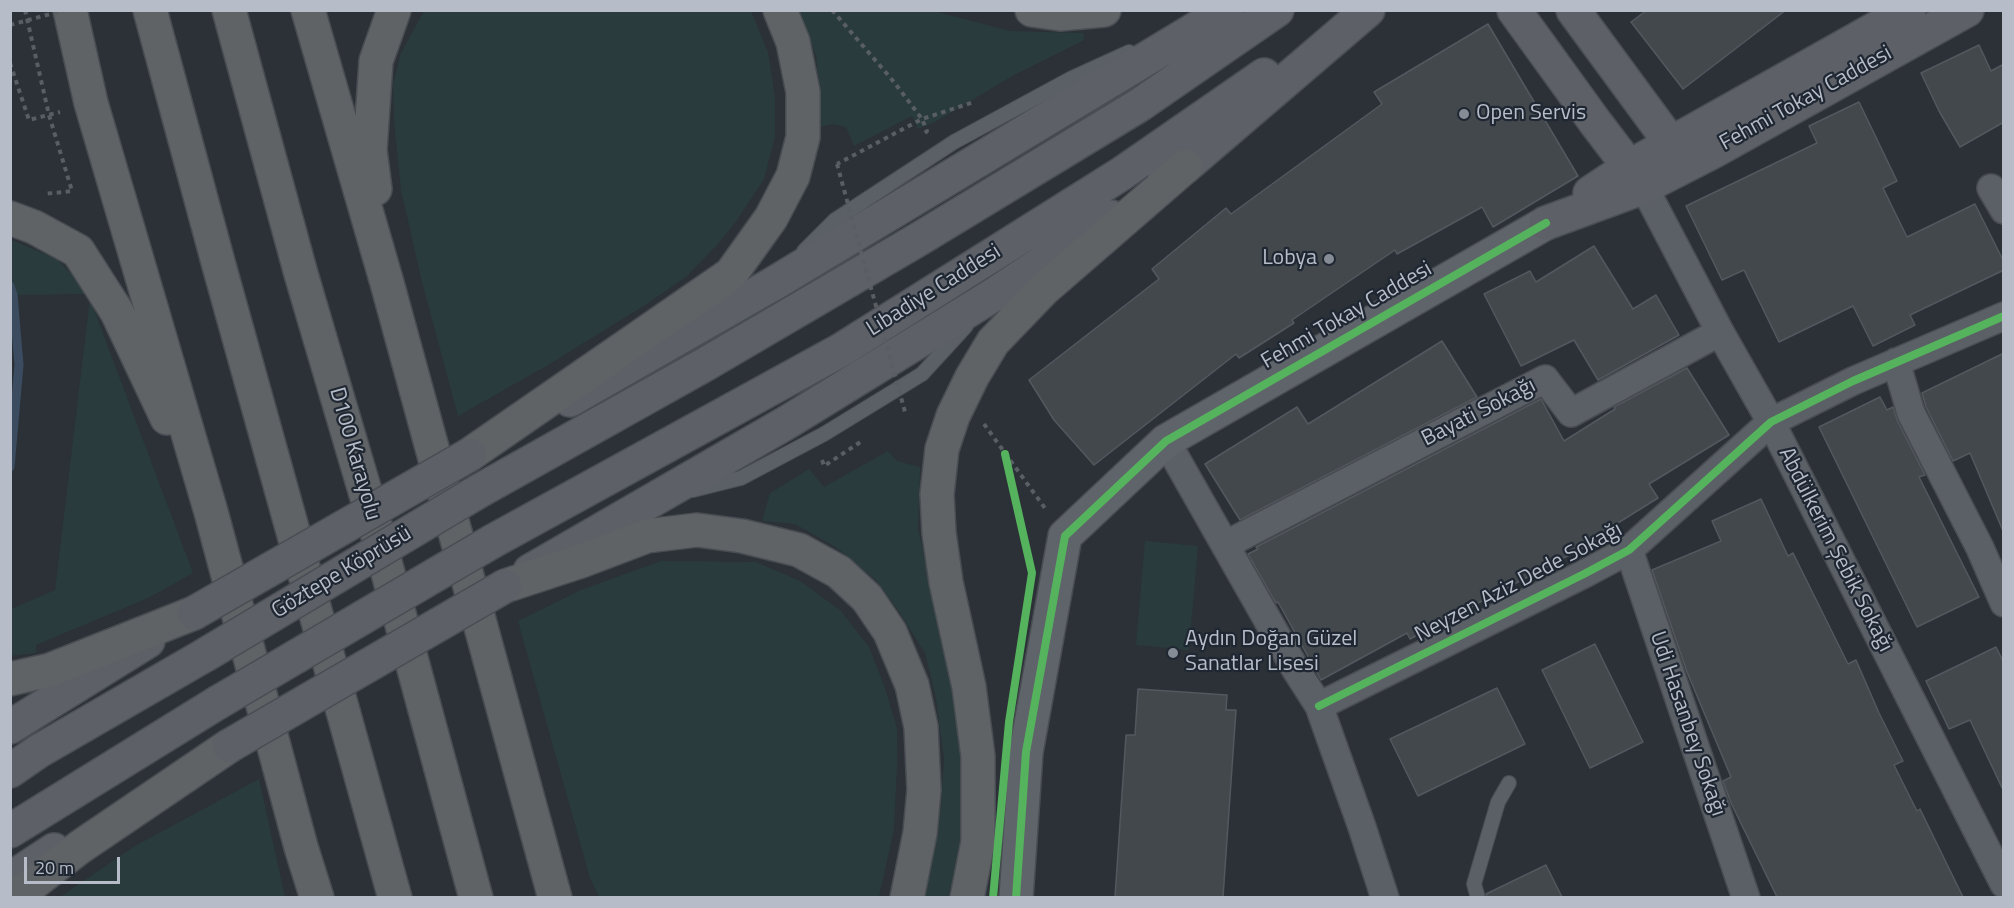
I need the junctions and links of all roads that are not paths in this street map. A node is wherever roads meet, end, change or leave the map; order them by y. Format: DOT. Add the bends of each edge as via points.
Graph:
graph roads {
  1 [pos="67,10"];
  2 [pos="150,10"];
  3 [pos="229,10"];
  4 [pos="308,10"];
  5 [pos="394,10"];
  6 [pos="780,10"];
  7 [pos="1032,10"];
  8 [pos="1104,10"];
  9 [pos="1221,10"];
  10 [pos="1227,10"];
  11 [pos="1277,10"];
  12 [pos="1357,10"];
  13 [pos="1368,10"];
  14 [pos="1514,10"];
  15 [pos="1573,10"];
  16 [pos="1909,10"];
  17 [pos="1967,10"];
  18 [pos="1678,154"];
  19 [pos="1186,166"];
  20 [pos="1637,177"];
  21 [pos="10,218"];
  22 [pos="1546,223"];
  23 [pos="387,283"];
  24 [pos="773,284"];
  25 [pos="2004,316"];
  26 [pos="1720,332"];
  27 [pos="1896,362"];
  28 [pos="1770,422"];
  29 [pos="1166,441"];
  30 [pos="469,455"];
  31 [pos="211,512"];
  32 [pos="1225,546"];
  33 [pos="1629,550"];
  34 [pos="506,586"];
  35 [pos="2004,603"];
  36 [pos="194,613"];
  37 [pos="10,679"];
  38 [pos="55,682"];
  39 [pos="1319,706"];
  40 [pos="10,714"];
  41 [pos="10,727"];
  42 [pos="229,746"];
  43 [pos="10,771"];
  44 [pos="1509,783"];
  45 [pos="10,831"];
  46 [pos="539,839"];
  47 [pos="302,847"];
  48 [pos="10,879"];
  49 [pos="2004,884"];
  50 [pos="14,897"];
  51 [pos="310,897"];
  52 [pos="317,897"];
  53 [pos="395,897"];
  54 [pos="476,897"];
  55 [pos="555,897"];
  56 [pos="568,897"];
  57 [pos="907,897"];
  58 [pos="967,897"];
  59 [pos="1016,897"];
  60 [pos="1384,897"];
  61 [pos="1478,897"];
  62 [pos="1746,897"];
  1 -- 31 [label="highway"];
  2 -- 53 [label="highway"];
  3 -- 54 [label="highway, D100 Karayolu"];
  4 -- 23 [label="highway"];
  5 -- 23 [label="highway" via="376,61 370,150"];
  6 -- 30 [label="highway" via="793,42 803,92 803,137 793,176 771,218 731,274"];
  7 -- 8 [label="highway" via="1060,14"];
  9 -- 24 [label="lane" via="1072,78 954,142 835,220"];
  10 -- 24 [label="main road"];
  11 -- 43 [label="main road, Göztepe Köprüsü, bridge" via="1141,104 930,233 479,491"];
  12 -- 45 [label="main road, Libadiye Caddesi, bridge" via="1121,174 841,350 493,541"];
  13 -- 19 [label="main road"];
  14 -- 20 [label="main road"];
  15 -- 18 [label="main road"];
  16 -- 18 [label="main road, Fehmi Tokay Caddesi"];
  17 -- 18 [label="main road, Fehmi Tokay Caddesi"];
  18 -- 20 [label="main road, Fehmi Tokay Caddesi"];
  19 -- 34 [label="main road" via="995,294 786,423"];
  19 -- 58 [label="highway" via="1043,290 993,342 972,376 942,449 937,494 939,533 969,687 978,756 978,842"];
  20 -- 22 [label="main road, Fehmi Tokay Caddesi"];
  20 -- 26 [label="street, Abdülkerim Şebik Sokağı"];
  21 -- 31 [label="highway" via="78,251 117,312"];
  22 -- 29 [label="street, Fehmi Tokay Caddesi"];
  23 -- 46 [label="highway"];
  24 -- 30 [label="main road"];
  25 -- 27 [label="street, Neyzen Aziz Dede Sokağı"];
  26 -- 28 [label="street, Abdülkerim Şebik Sokağı"];
  26 -- 32 [label="street, Bayati Sokağı" via="1571,413 1545,379"];
  27 -- 28 [label="street, Neyzen Aziz Dede Sokağı"];
  27 -- 35 [label="street" via="1911,413"];
  28 -- 33 [label="street, Neyzen Aziz Dede Sokağı"];
  28 -- 49 [label="street, Abdülkerim Şebik Sokağı"];
  29 -- 32 [label="street"];
  29 -- 59 [label="street, Fehmi Tokay Caddesi" via="1065,536 1026,752"];
  30 -- 36 [label="main road, bridge"];
  31 -- 47 [label="highway"];
  32 -- 39 [label="street"];
  33 -- 39 [label="street, Neyzen Aziz Dede Sokağı"];
  33 -- 62 [label="street, Udi Hasanbey Sokağı"];
  34 -- 42 [label="main road, bridge"];
  34 -- 57 [label="highway" via="647,536 697,530 799,550 839,572 867,598 890,632 915,695 924,790"];
  36 -- 38 [label="highway"];
  37 -- 38 [label="highway"];
  38 -- 40 [label="lane"];
  38 -- 41 [label="main road"];
  39 -- 60 [label="street"];
  42 -- 48 [label="main road"];
  42 -- 50 [label="highway"];
  44 -- 61 [label="lane" via="1498,802 1474,884"];
  46 -- 55 [label="highway"];
  46 -- 56 [label="highway"];
  47 -- 51 [label="highway"];
  47 -- 52 [label="highway"];
}
